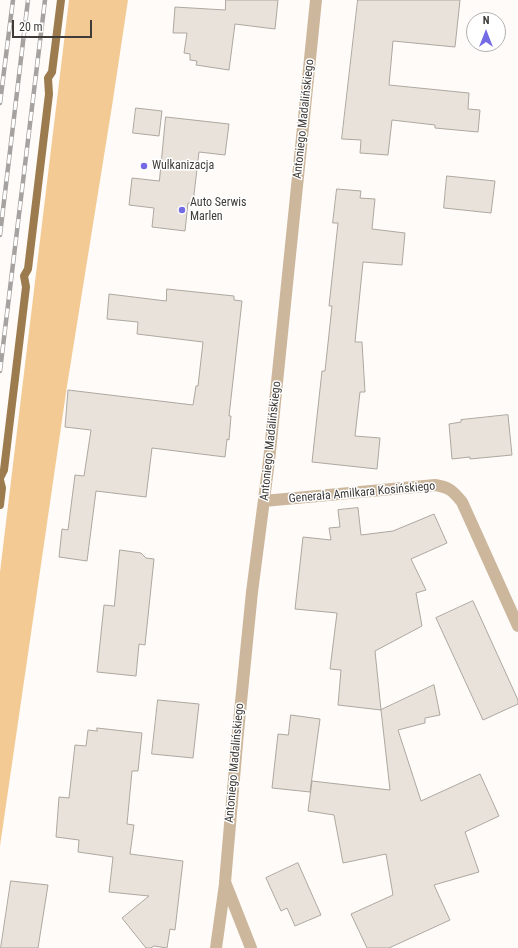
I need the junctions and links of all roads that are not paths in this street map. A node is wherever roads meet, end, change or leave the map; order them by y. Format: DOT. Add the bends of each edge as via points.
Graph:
graph roads {
  1 [pos="316,0"];
  2 [pos="264,501"];
  3 [pos="518,626"];
  4 [pos="225,882"];
  5 [pos="216,948"];
  6 [pos="251,948"];
  1 -- 2 [label="street, Antoniego Madalińskiego"];
  2 -- 3 [label="street, Generała Amilkara Kosińskiego" via="435,485 446,487 462,502"];
  2 -- 4 [label="street, Antoniego Madalińskiego" via="252,592"];
  4 -- 5 [label="street, Antoniego Madalińskiego"];
  4 -- 6 [label="street, Antoniego Madalińskiego"];
}
